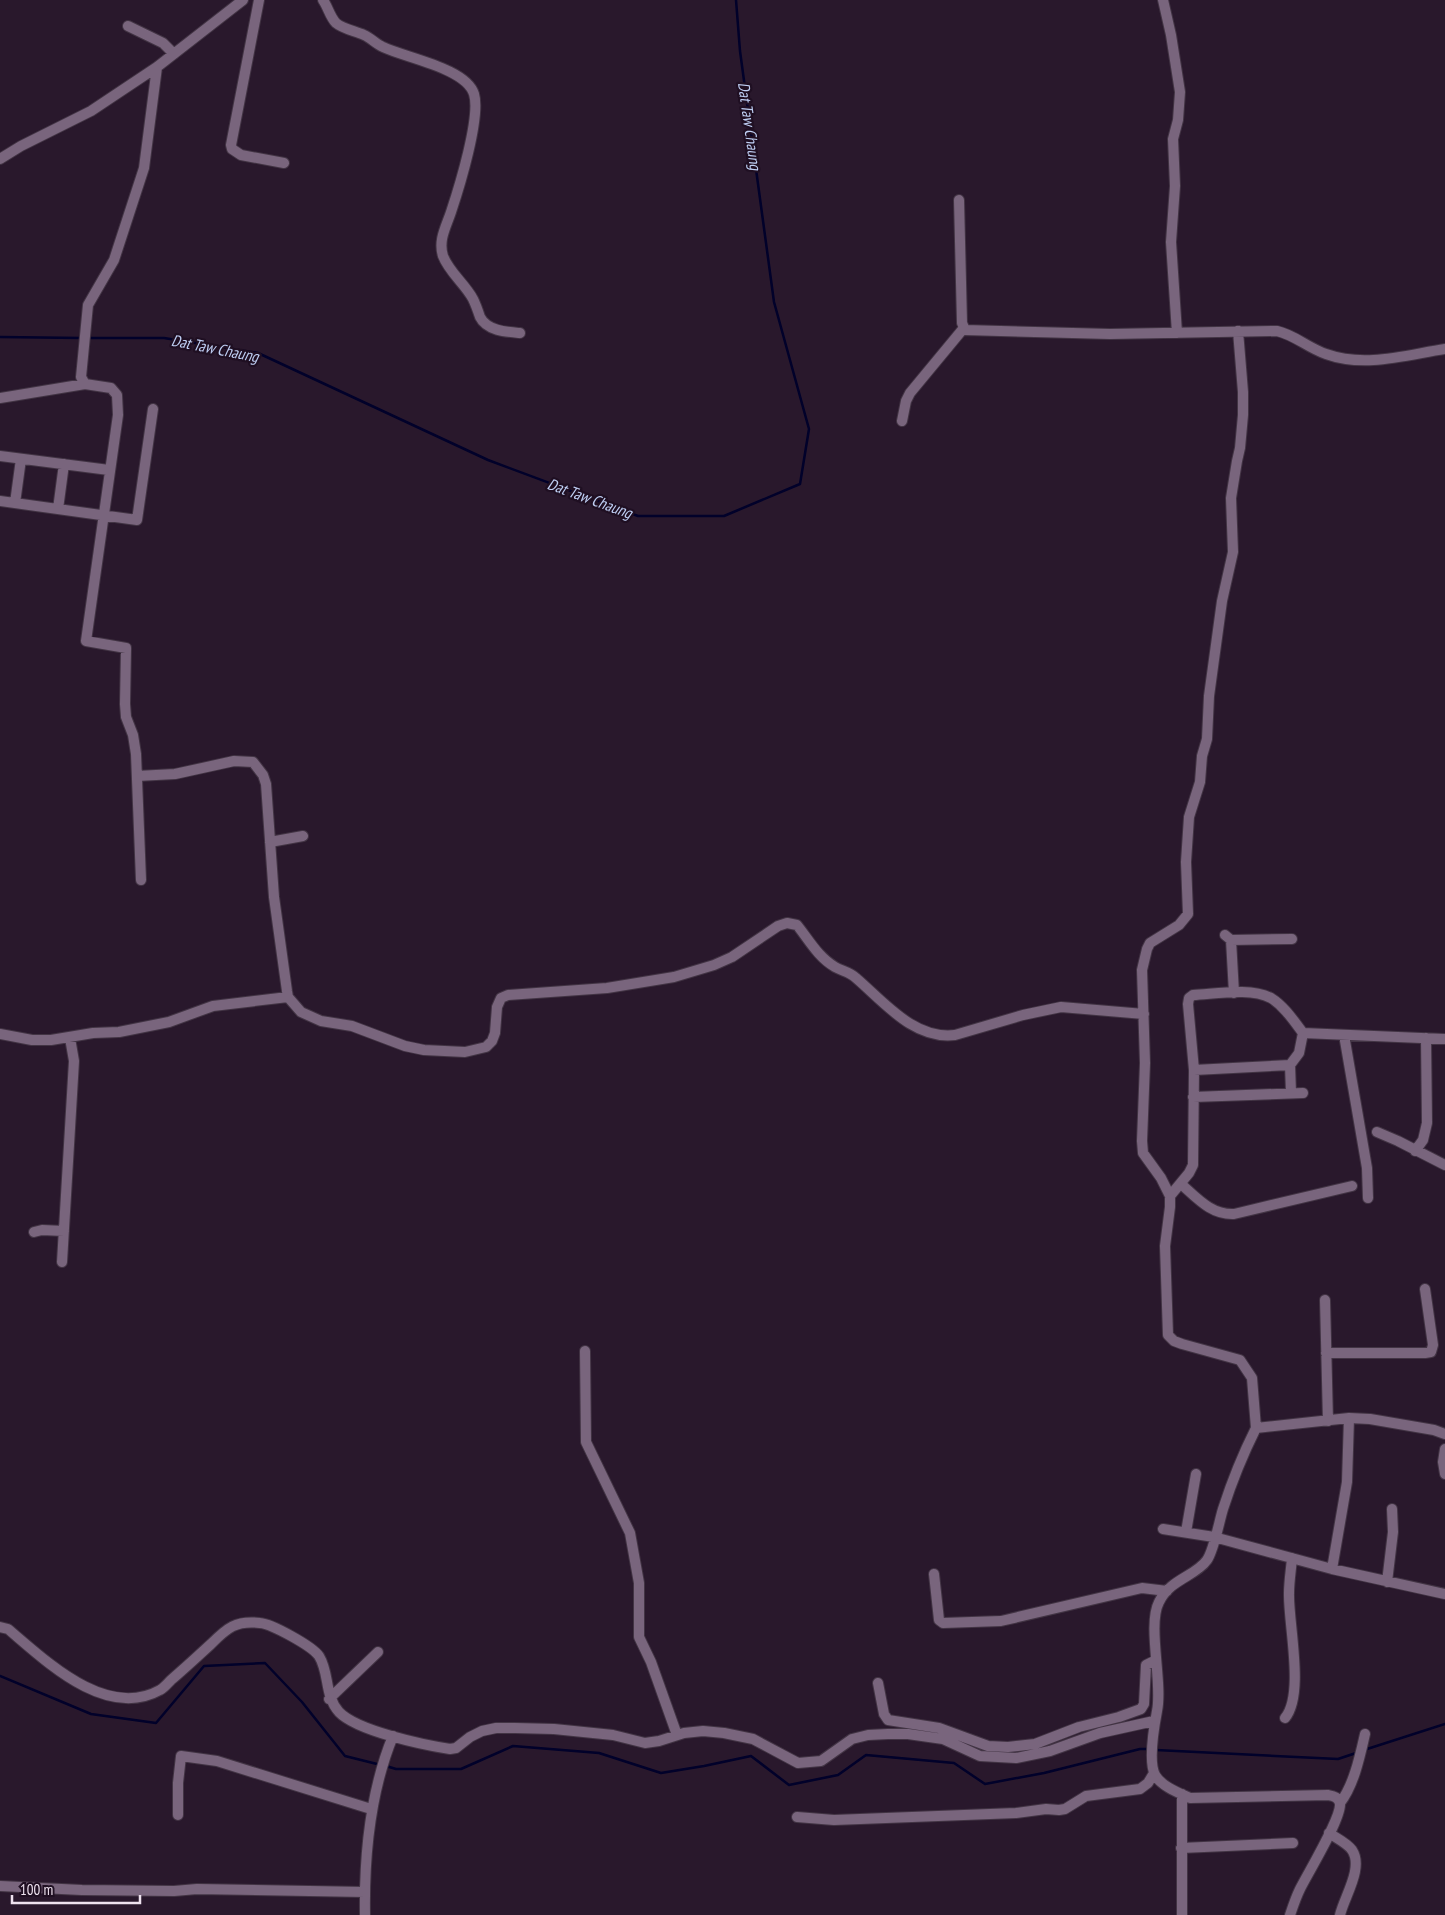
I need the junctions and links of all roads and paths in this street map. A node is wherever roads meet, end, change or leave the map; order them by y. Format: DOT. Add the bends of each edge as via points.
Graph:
graph roads {
  1 [pos="243,0"];
  2 [pos="258,0"];
  3 [pos="323,0"];
  4 [pos="1163,0"];
  5 [pos="128,26"];
  6 [pos="174,54"];
  7 [pos="157,66"];
  8 [pos="0,159"];
  9 [pos="284,163"];
  10 [pos="959,200"];
  11 [pos="963,328"];
  12 [pos="1238,331"];
  13 [pos="520,333"];
  14 [pos="1177,333"];
  15 [pos="1445,349"];
  16 [pos="85,384"];
  17 [pos="0,398"];
  18 [pos="153,409"];
  19 [pos="902,421"];
  20 [pos="0,456"];
  21 [pos="21,458"];
  22 [pos="64,464"];
  23 [pos="109,470"];
  24 [pos="0,501"];
  25 [pos="15,503"];
  26 [pos="58,509"];
  27 [pos="102,515"];
  28 [pos="137,776"];
  29 [pos="303,836"];
  30 [pos="270,842"];
  31 [pos="141,880"];
  32 [pos="1292,939"];
  33 [pos="1234,993"];
  34 [pos="288,998"];
  35 [pos="1144,1014"];
  36 [pos="1303,1033"];
  37 [pos="0,1034"];
  38 [pos="1344,1035"];
  39 [pos="70,1038"];
  40 [pos="1426,1038"];
  41 [pos="1445,1039"];
  42 [pos="1290,1065"];
  43 [pos="1194,1070"];
  44 [pos="1291,1093"];
  45 [pos="1303,1093"];
  46 [pos="1193,1097"];
  47 [pos="1377,1132"];
  48 [pos="1415,1151"];
  49 [pos="1445,1165"];
  50 [pos="1181,1184"];
  51 [pos="1352,1186"];
  52 [pos="1170,1196"];
  53 [pos="1368,1198"];
  54 [pos="64,1231"];
  55 [pos="34,1232"];
  56 [pos="62,1262"];
  57 [pos="1425,1289"];
  58 [pos="1325,1300"];
  59 [pos="585,1351"];
  60 [pos="1326,1353"];
  61 [pos="1349,1418"];
  62 [pos="1328,1421"];
  63 [pos="1256,1428"];
  64 [pos="1445,1434"];
  65 [pos="1445,1449"];
  66 [pos="1196,1474"];
  67 [pos="1445,1474"];
  68 [pos="1392,1509"];
  69 [pos="1163,1529"];
  70 [pos="1186,1532"];
  71 [pos="1214,1537"];
  72 [pos="1292,1558"];
  73 [pos="1332,1569"];
  74 [pos="934,1574"];
  75 [pos="1387,1582"];
  76 [pos="1167,1591"];
  77 [pos="1445,1594"];
  78 [pos="0,1627"];
  79 [pos="378,1652"];
  80 [pos="1156,1660"];
  81 [pos="878,1683"];
  82 [pos="329,1699"];
  83 [pos="1285,1718"];
  84 [pos="1154,1721"];
  85 [pos="1365,1734"];
  86 [pos="677,1735"];
  87 [pos="393,1736"];
  88 [pos="1154,1773"];
  89 [pos="1181,1799"];
  90 [pos="1340,1803"];
  91 [pos="371,1809"];
  92 [pos="178,1815"];
  93 [pos="797,1817"];
  94 [pos="1329,1833"];
  95 [pos="1293,1843"];
  96 [pos="1181,1848"];
  97 [pos="0,1886"];
  98 [pos="365,1892"];
  99 [pos="365,1915"];
  100 [pos="1182,1915"];
  101 [pos="1290,1915"];
  102 [pos="1340,1915"];
  1 -- 6 [label="street"];
  2 -- 9 [label="street" via="231,144 232,149 241,155"];
  3 -- 13 [label="street" via="332,17 343,27 369,37 382,47 452,72 471,87 475,107 468,154 441,238 443,255 473,299 483,322 496,329"];
  4 -- 14 [label="street" via="1180,92 1173,139 1175,186 1171,242"];
  5 -- 6 [label="street" via="163,43"];
  6 -- 7 [label="street"];
  7 -- 8 [label="street" via="91,111"];
  7 -- 16 [label="street" via="144,168 114,260 88,305 82,377"];
  10 -- 11 [label="street"];
  11 -- 14 [label="street" via="1110,334"];
  11 -- 19 [label="street" via="910,393"];
  12 -- 14 [label="street"];
  12 -- 15 [label="street" via="1287,333 1324,354 1348,359 1378,360"];
  12 -- 35 [label="street" via="1243,415 1231,498 1233,552 1222,601 1200,782 1189,817 1186,862 1188,914 1179,925 1150,944 1147,950 1142,970"];
  16 -- 17 [label="street"];
  16 -- 23 [label="street" via="111,388 117,395 118,415"];
  18 -- 27 [label="street" via="137,520"];
  20 -- 21 [label="street"];
  21 -- 22 [label="street"];
  21 -- 25 [label="street"];
  22 -- 23 [label="street"];
  22 -- 26 [label="street"];
  23 -- 27 [label="street"];
  24 -- 25 [label="street"];
  25 -- 26 [label="street"];
  26 -- 27 [label="street"];
  27 -- 28 [label="street" via="86,642 126,648 126,717 133,736"];
  28 -- 30 [label="street" via="175,774 234,761 254,762 266,784"];
  28 -- 31 [label="street"];
  29 -- 30 [label="street"];
  30 -- 34 [label="street"];
  32 -- 33 [label="street" via="1228,938"];
  33 -- 36 [label="street" via="1256,993 1272,998 1290,1014"];
  33 -- 43 [label="street" via="1192,995 1189,998"];
  34 -- 35 [label="street" via="301,1012 321,1021 352,1026 405,1046 465,1052 486,1047 492,1041 501,998 508,995 607,988 680,975 732,957 787,923 797,925 814,950 828,962 850,973 894,1012 928,1033 944,1037 955,1035 1062,1007"];
  34 -- 39 [label="street" via="213,1006 169,1022"];
  35 -- 52 [label="street" via="1142,1147"];
  36 -- 38 [label="street"];
  36 -- 42 [label="street" via="1299,1052"];
  37 -- 39 [label="street" via="32,1040"];
  38 -- 40 [label="street"];
  38 -- 53 [label="street" via="1367,1168"];
  39 -- 54 [label="street" via="74,1061"];
  40 -- 41 [label="street"];
  40 -- 48 [label="street" via="1427,1123 1423,1140"];
  42 -- 43 [label="street"];
  42 -- 44 [label="street"];
  43 -- 46 [label="street"];
  44 -- 45 [label="street"];
  44 -- 46 [label="street"];
  46 -- 50 [label="street" via="1193,1165"];
  47 -- 48 [label="street"];
  48 -- 49 [label="street"];
  50 -- 51 [label="street" via="1209,1208 1224,1214"];
  50 -- 52 [label="street"];
  52 -- 63 [label="street" via="1164,1246 1168,1335 1182,1344 1240,1360 1252,1378"];
  54 -- 55 [label="street"];
  54 -- 56 [label="street"];
  57 -- 60 [label="street" via="1433,1345 1431,1352"];
  58 -- 60 [label="street"];
  59 -- 86 [label="street" via="586,1442 630,1533 639,1583 639,1637"];
  60 -- 62 [label="street"];
  61 -- 62 [label="street"];
  61 -- 64 [label="street"];
  61 -- 73 [label="street" via="1347,1482"];
  62 -- 63 [label="street"];
  63 -- 71 [label="street"];
  65 -- 67 [label="street"];
  66 -- 70 [label="street"];
  68 -- 75 [label="street"];
  69 -- 70 [label="street"];
  70 -- 71 [label="street"];
  71 -- 72 [label="street"];
  71 -- 76 [label="street" via="1207,1560"];
  72 -- 73 [label="street"];
  72 -- 83 [label="street" via="1289,1593 1293,1699"];
  73 -- 75 [label="street"];
  74 -- 76 [label="street" via="939,1620 948,1624 1001,1621 1142,1588"];
  75 -- 77 [label="street"];
  76 -- 80 [label="street" via="1158,1602 1156,1614"];
  78 -- 82 [label="street" via="70,1679 120,1698 161,1690 226,1629 242,1622 262,1623 284,1632 318,1656 325,1672"];
  79 -- 82 [label="street"];
  80 -- 81 [label="street" via="1146,1665 1141,1709 1035,1744 1023,1745 988,1746 939,1728 888,1720"];
  80 -- 84 [label="street" via="1159,1702"];
  82 -- 87 [label="street" via="340,1714 359,1725"];
  84 -- 86 [label="street" via="1100,1732 1050,1751 1016,1758 980,1756 943,1739 908,1734 868,1734 852,1739 821,1761 798,1763 741,1735 703,1732"];
  84 -- 88 [label="street"];
  85 -- 90 [label="street" via="1346,1794"];
  86 -- 87 [label="street" via="645,1743 613,1735 554,1729 496,1728 482,1731 450,1749"];
  87 -- 91 [label="street"];
  88 -- 89 [label="street"];
  88 -- 93 [label="street" via="1148,1784 1140,1789 1086,1796 1059,1810 1046,1808 1016,1813 834,1820"];
  89 -- 90 [label="street" via="1328,1795 1336,1797"];
  89 -- 96 [label="street"];
  90 -- 94 [label="street"];
  91 -- 92 [label="street" via="217,1761 182,1756"];
  91 -- 98 [label="street"];
  94 -- 101 [label="street"];
  94 -- 102 [label="street" via="1351,1848 1355,1857 1349,1894"];
  95 -- 96 [label="street"];
  96 -- 100 [label="street"];
  97 -- 98 [label="street" via="82,1890"];
  98 -- 99 [label="street"];
}
